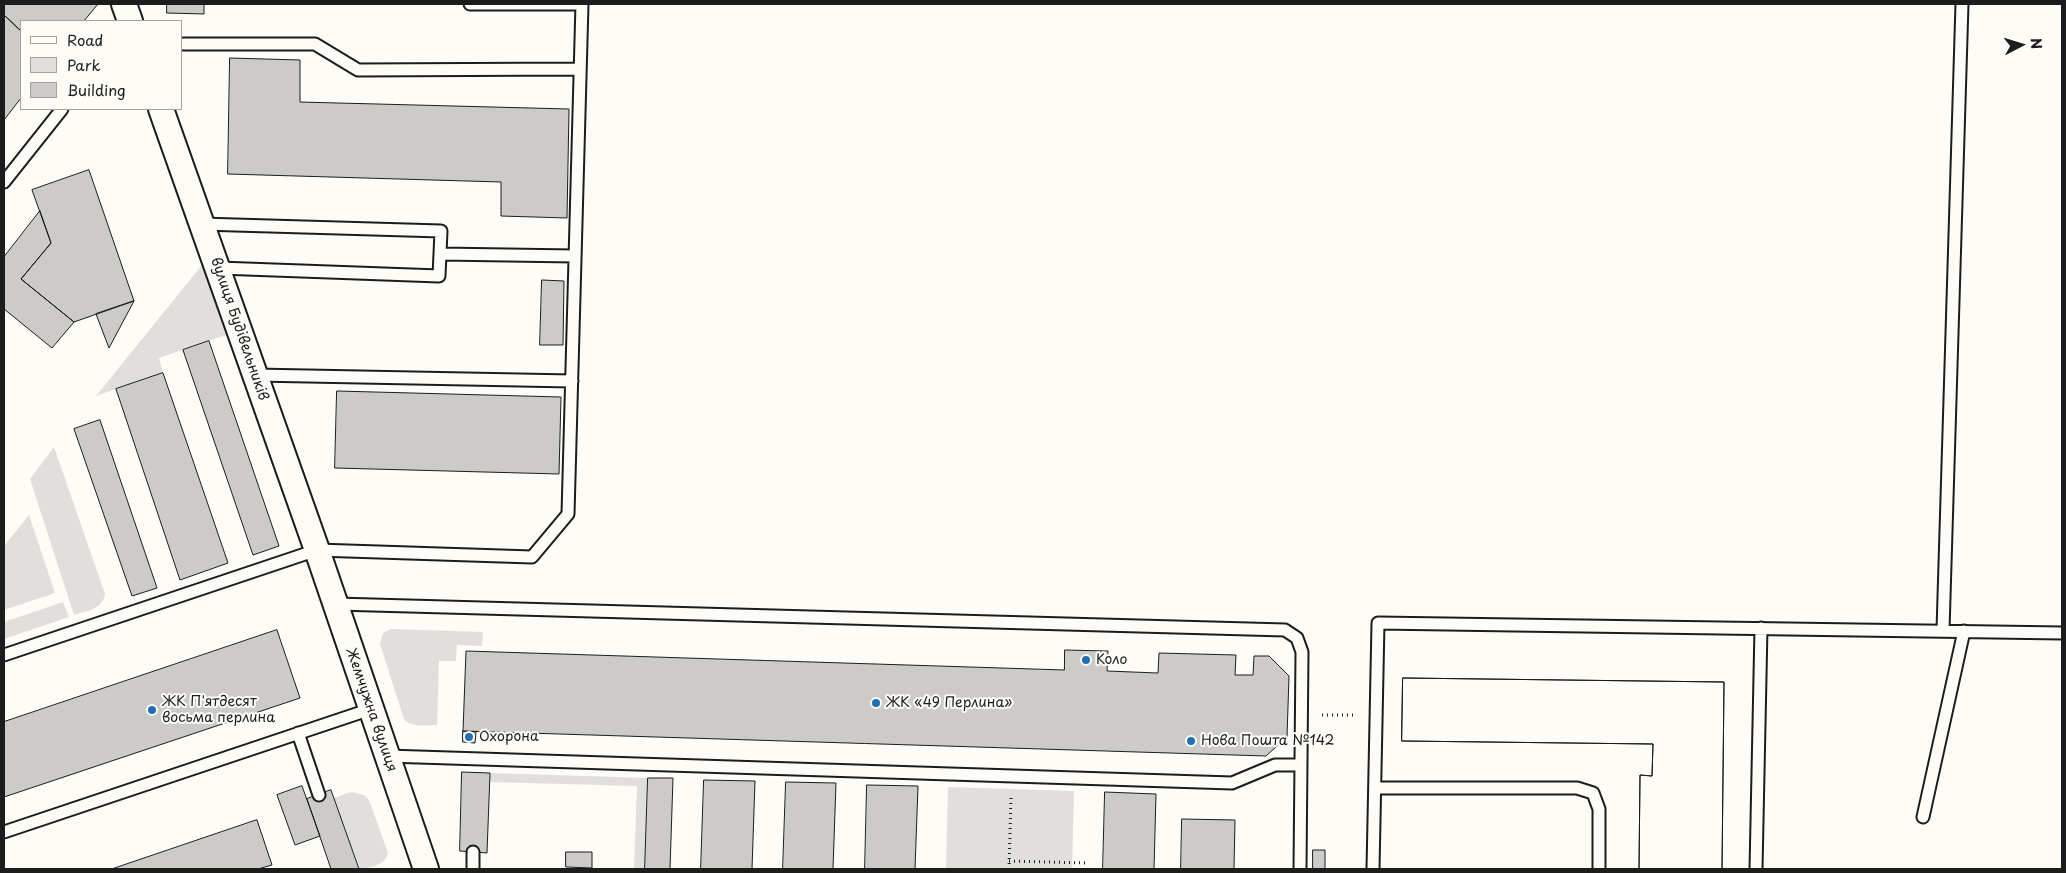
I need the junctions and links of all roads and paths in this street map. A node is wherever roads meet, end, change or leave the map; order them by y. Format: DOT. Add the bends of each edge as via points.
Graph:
graph roads {
  1 [pos="124,4"];
  2 [pos="470,4"];
  3 [pos="582,4"];
  4 [pos="1962,4"];
  5 [pos="130,20"];
  6 [pos="182,44"];
  7 [pos="580,69"];
  8 [pos="61,110"];
  9 [pos="161,110"];
  10 [pos="4,182"];
  11 [pos="202,224"];
  12 [pos="440,254"];
  13 [pos="575,256"];
  14 [pos="219,268"];
  15 [pos="255,375"];
  16 [pos="572,381"];
  17 [pos="317,550"];
  18 [pos="336,604"];
  19 [pos="1761,628"];
  20 [pos="1943,630"];
  21 [pos="1964,631"];
  22 [pos="2062,633"];
  23 [pos="4,655"];
  24 [pos="371,709"];
  25 [pos="1302,714"];
  26 [pos="1376,715"];
  27 [pos="298,733"];
  28 [pos="387,756"];
  29 [pos="1301,766"];
  30 [pos="1012,776"];
  31 [pos="1375,788"];
  32 [pos="319,795"];
  33 [pos="1924,817"];
  34 [pos="4,832"];
  35 [pos="473,852"];
  36 [pos="1009,861"];
  37 [pos="1088,863"];
  38 [pos="426,869"];
  39 [pos="473,869"];
  40 [pos="1009,869"];
  41 [pos="1300,869"];
  42 [pos="1374,869"];
  43 [pos="1599,869"];
  44 [pos="1756,869"];
  1 -- 5 [label="street"];
  2 -- 3 [label="lane"];
  3 -- 7 [label="lane"];
  4 -- 20 [label="lane"];
  6 -- 7 [label="lane" via="315,44 358,70"];
  7 -- 13 [label="lane"];
  8 -- 10 [label="lane"];
  9 -- 11 [label="street, вулиця Будівельників"];
  11 -- 12 [label="lane" via="441,231"];
  11 -- 14 [label="street, вулиця Будівельників"];
  12 -- 13 [label="lane"];
  12 -- 14 [label="lane" via="439,276"];
  13 -- 16 [label="lane"];
  14 -- 15 [label="street, вулиця Будівельників"];
  15 -- 16 [label="lane"];
  15 -- 17 [label="street, вулиця Будівельників"];
  16 -- 17 [label="lane" via="568,514 532,557"];
  17 -- 18 [label="street, Жемчужна вулиця"];
  17 -- 23 [label="lane"];
  18 -- 24 [label="street, Жемчужна вулиця"];
  18 -- 25 [label="lane" via="1285,630 1301,645"];
  19 -- 20 [label="lane"];
  19 -- 26 [label="lane" via="1378,623"];
  19 -- 44 [label="lane"];
  20 -- 21 [label="lane"];
  21 -- 22 [label="lane"];
  21 -- 33 [label="lane"];
  24 -- 27 [label="lane"];
  24 -- 28 [label="street, Жемчужна вулиця"];
  25 -- 26 [label="path"];
  25 -- 29 [label="lane"];
  26 -- 31 [label="lane"];
  27 -- 32 [label="lane"];
  27 -- 34 [label="lane"];
  28 -- 30 [label="lane"];
  28 -- 38 [label="street, Жемчужна вулиця"];
  29 -- 30 [label="lane" via="1275,765 1232,783"];
  29 -- 41 [label="lane"];
  30 -- 36 [label="path"];
  31 -- 42 [label="lane"];
  31 -- 43 [label="lane" via="1577,788 1594,793 1600,809"];
  35 -- 39 [label="lane"];
  36 -- 37 [label="path"];
  36 -- 40 [label="path"];
}
